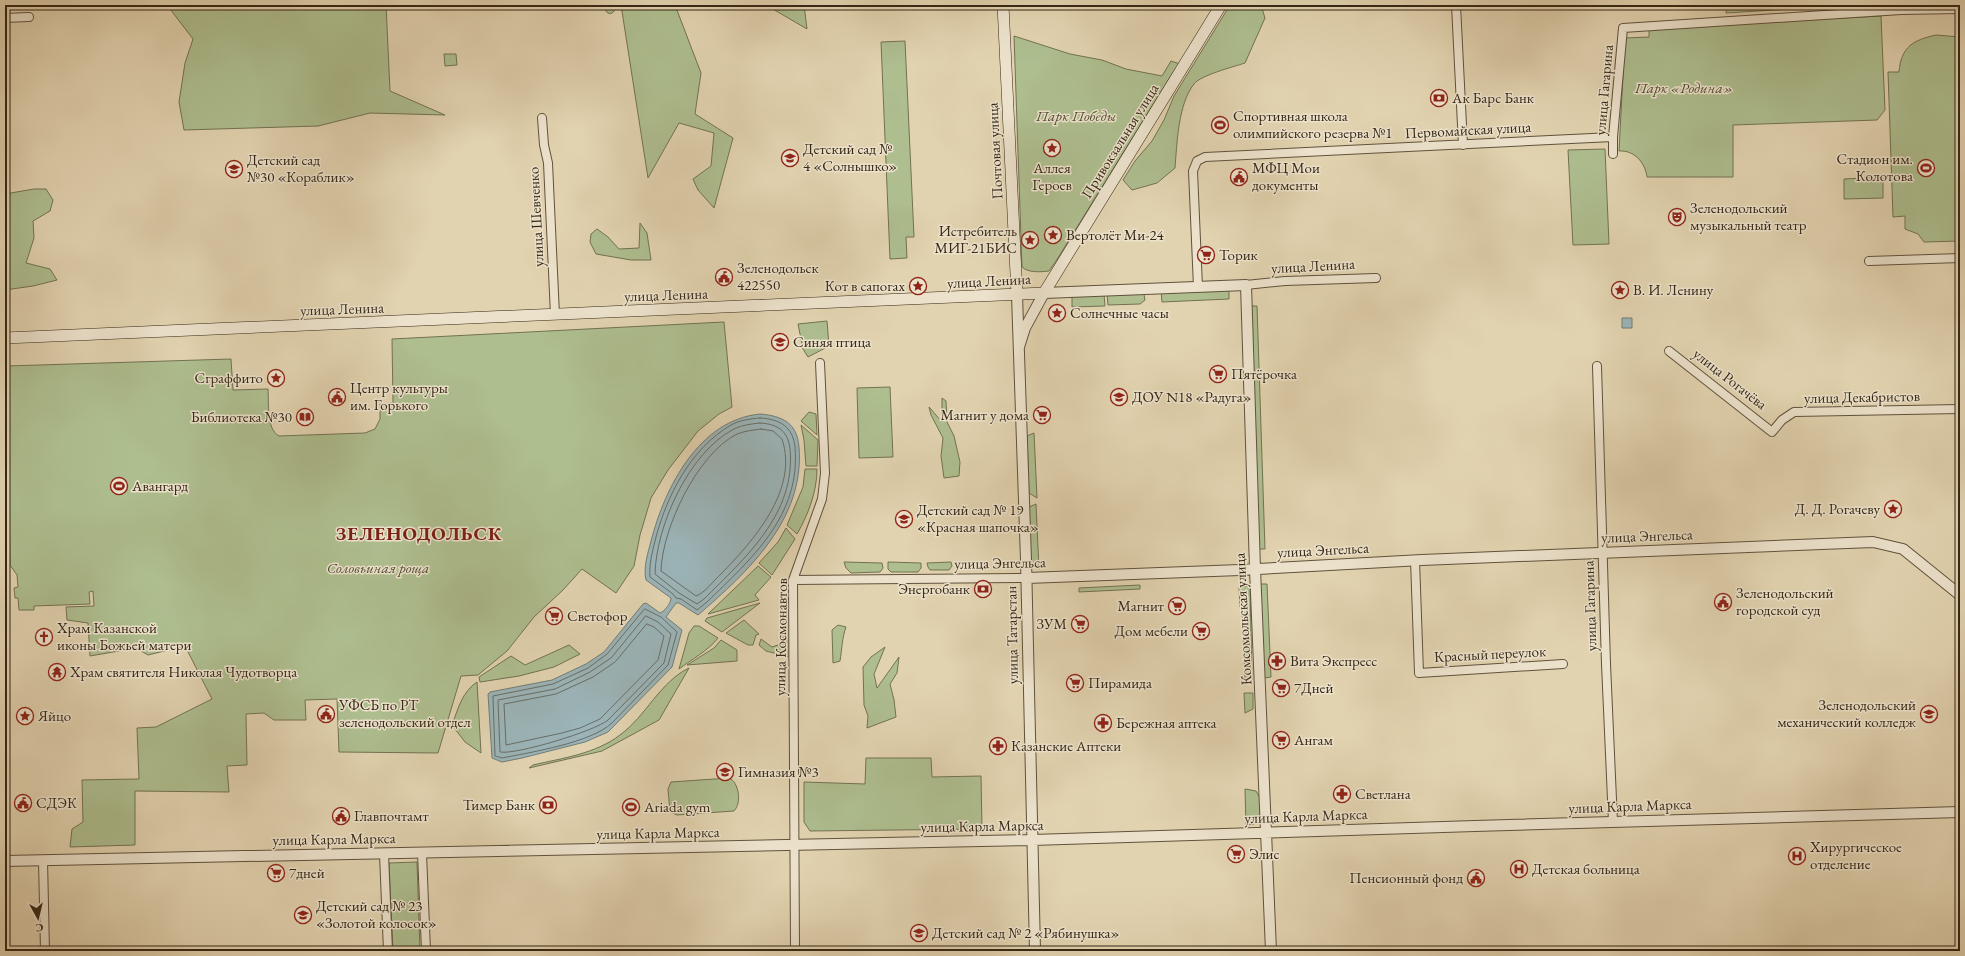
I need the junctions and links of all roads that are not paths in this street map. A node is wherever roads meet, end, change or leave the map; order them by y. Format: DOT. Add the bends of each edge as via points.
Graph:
graph roads {
  1 [pos="1003,5"];
  2 [pos="1221,5"];
  3 [pos="1456,5"];
  4 [pos="1923,7"];
  5 [pos="1960,9"];
  6 [pos="29,17"];
  7 [pos="5,18"];
  8 [pos="542,118"];
  9 [pos="1613,137"];
  10 [pos="1463,145"];
  11 [pos="1613,154"];
  12 [pos="1960,258"];
  13 [pos="1869,261"];
  14 [pos="1376,278"];
  15 [pos="1246,285"];
  16 [pos="1198,286"];
  17 [pos="1044,293"];
  18 [pos="1017,295"];
  19 [pos="555,315"];
  20 [pos="5,338"];
  21 [pos="1019,347"];
  22 [pos="1669,350"];
  23 [pos="820,363"];
  24 [pos="1597,366"];
  25 [pos="1960,409"];
  26 [pos="1772,432"];
  27 [pos="1602,553"];
  28 [pos="1415,560"];
  29 [pos="1255,569"];
  30 [pos="1026,578"];
  31 [pos="793,580"];
  32 [pos="1960,595"];
  33 [pos="1564,664"];
  34 [pos="1960,812"];
  35 [pos="1613,822"];
  36 [pos="1267,832"];
  37 [pos="1032,840"];
  38 [pos="795,845"];
  39 [pos="422,853"];
  40 [pos="384,854"];
  41 [pos="44,860"];
  42 [pos="5,861"];
  43 [pos="45,951"];
  44 [pos="388,951"];
  45 [pos="426,951"];
  46 [pos="795,951"];
  47 [pos="1035,951"];
  48 [pos="1271,951"];
  1 -- 18 [label="main road, Почтовая улица"];
  2 -- 17 [label="main road, Привокзальная улица"];
  3 -- 10 [label="street"];
  4 -- 5 [label="street"];
  4 -- 9 [label="street, улица Гагарина" via="1623,28"];
  6 -- 7 [label="street"];
  8 -- 19 [label="street, улица Шевченко" via="548,163"];
  9 -- 10 [label="street, Первомайская улица"];
  9 -- 11 [label="street, улица Гагарина"];
  10 -- 16 [label="street, Первомайская улица" via="1205,157 1197,161 1193,170"];
  12 -- 13 [label="street"];
  14 -- 15 [label="street, улица Ленина"];
  15 -- 16 [label="street, улица Ленина"];
  15 -- 29 [label="street, Комсомольская улица"];
  16 -- 17 [label="street, улица Ленина"];
  17 -- 18 [label="main road, улица Ленина"];
  17 -- 21 [label="street" via="1025,328"];
  18 -- 19 [label="main road, улица Ленина"];
  18 -- 21 [label="street, улица Татарстан"];
  19 -- 20 [label="main road, улица Ленина"];
  21 -- 30 [label="street, улица Татарстан"];
  22 -- 26 [label="street, улица Рогачёва"];
  23 -- 31 [label="street, улица Космонавтов" via="825,449 822,499"];
  24 -- 27 [label="street, улица Гагарина"];
  25 -- 26 [label="street, улица Декабристов" via="1794,412 1782,420"];
  27 -- 28 [label="street, улица Энгельса"];
  27 -- 32 [label="street, улица Энгельса" via="1873,542 1903,549"];
  27 -- 35 [label="street, улица Гагарина"];
  28 -- 29 [label="street, улица Энгельса"];
  28 -- 33 [label="street, Красный переулок" via="1419,673"];
  29 -- 30 [label="street, улица Энгельса"];
  29 -- 36 [label="street, Комсомольская улица"];
  30 -- 31 [label="street, улица Энгельса"];
  30 -- 37 [label="street, улица Татарстан"];
  31 -- 38 [label="street, улица Космонавтов"];
  34 -- 35 [label="street, улица Карла Маркса"];
  35 -- 36 [label="street, улица Карла Маркса"];
  36 -- 37 [label="street, улица Карла Маркса"];
  36 -- 48 [label="street, Комсомольская улица"];
  37 -- 38 [label="street, улица Карла Маркса"];
  37 -- 47 [label="street, улица Татарстан"];
  38 -- 39 [label="street, улица Карла Маркса"];
  38 -- 46 [label="street, улица Космонавтов"];
  39 -- 40 [label="street, улица Карла Маркса"];
  39 -- 45 [label="street"];
  40 -- 41 [label="street, улица Карла Маркса"];
  40 -- 44 [label="street"];
  41 -- 42 [label="street, улица Карла Маркса"];
  41 -- 43 [label="street"];
}
